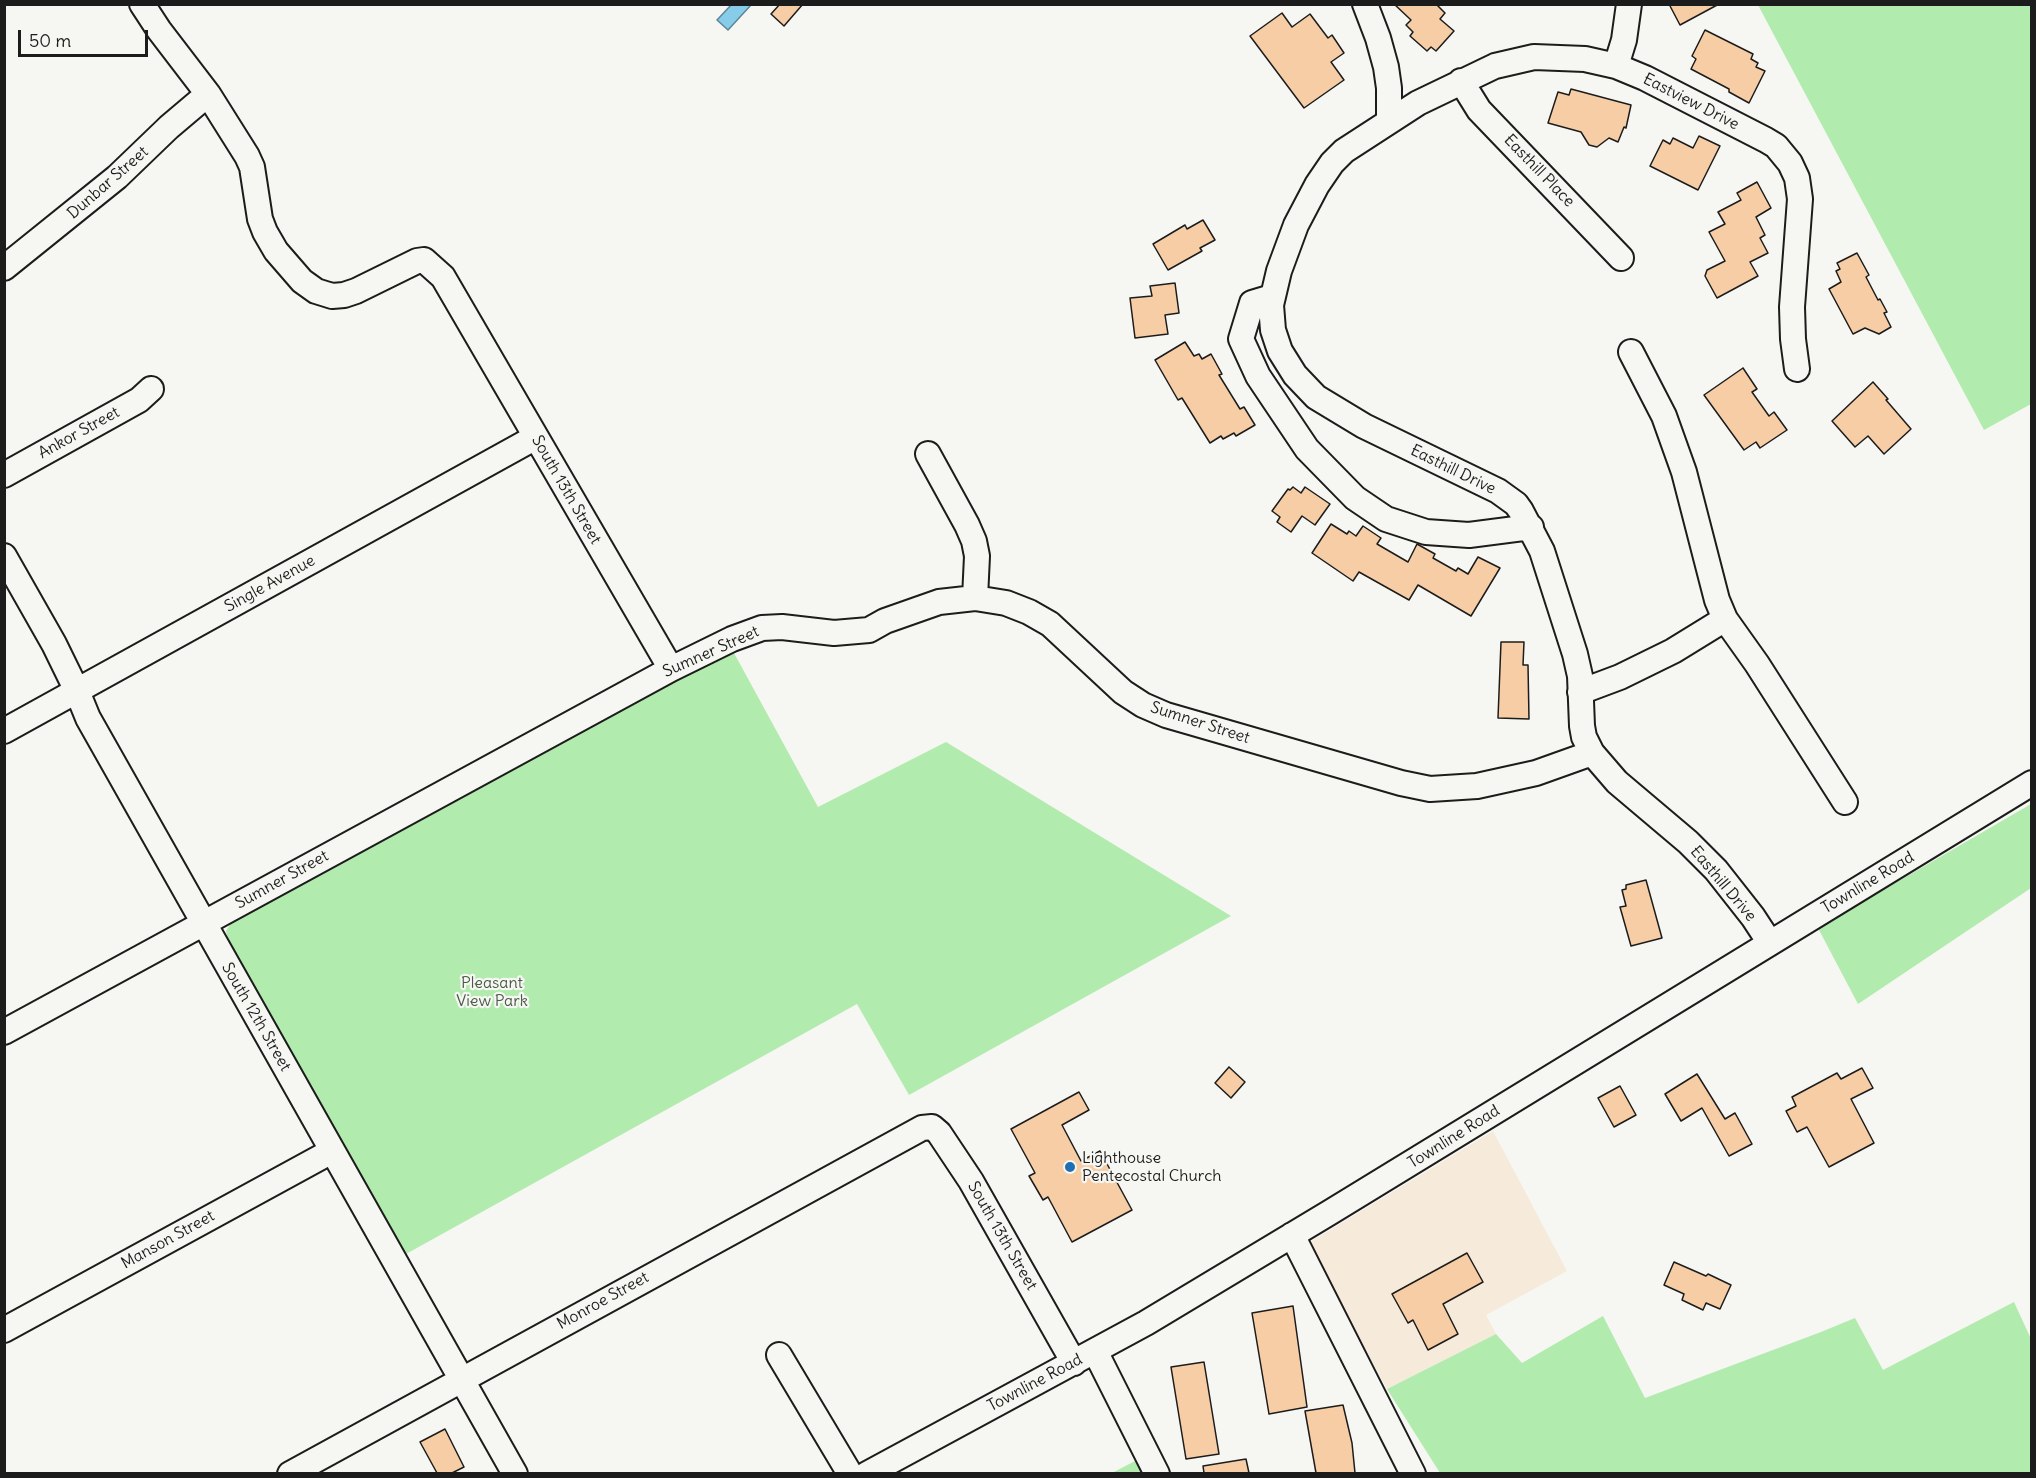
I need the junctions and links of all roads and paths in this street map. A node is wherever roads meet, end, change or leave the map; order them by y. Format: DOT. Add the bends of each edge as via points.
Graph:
graph roads {
  1 [pos="142,4"];
  2 [pos="1365,4"];
  3 [pos="1629,4"];
  4 [pos="1616,66"];
  5 [pos="1461,81"];
  6 [pos="208,94"];
  7 [pos="1389,120"];
  8 [pos="1621,258"];
  9 [pos="4,268"];
  10 [pos="1272,297"];
  11 [pos="1631,352"];
  12 [pos="1797,369"];
  13 [pos="151,389"];
  14 [pos="536,437"];
  15 [pos="928,454"];
  16 [pos="4,475"];
  17 [pos="1531,527"];
  18 [pos="4,556"];
  19 [pos="975,598"];
  20 [pos="1725,619"];
  21 [pos="671,669"];
  22 [pos="77,691"];
  23 [pos="1580,692"];
  24 [pos="4,731"];
  25 [pos="1592,753"];
  26 [pos="2031,783"];
  27 [pos="1845,802"];
  28 [pos="203,923"];
  29 [pos="1770,943"];
  30 [pos="4,1032"];
  31 [pos="916,1131"];
  32 [pos="332,1151"];
  33 [pos="1292,1235"];
  34 [pos="4,1330"];
  35 [pos="1095,1351"];
  36 [pos="779,1355"];
  37 [pos="1074,1363"];
  38 [pos="461,1379"];
  39 [pos="290,1473"];
  40 [pos="515,1473"];
  41 [pos="850,1473"];
  42 [pos="867,1473"];
  43 [pos="1157,1473"];
  44 [pos="1413,1473"];
  1 -- 6 [label="street"];
  2 -- 7 [label="street" via="1386,67"];
  3 -- 4 [label="street"];
  4 -- 5 [label="street, Eastview Drive" via="1566,57 1534,57 1507,62"];
  4 -- 12 [label="street, Eastview Drive" via="1766,140 1791,163 1800,199 1792,315"];
  5 -- 7 [label="street, Eastview Drive"];
  5 -- 8 [label="street, Easthill Place" via="1479,110"];
  6 -- 9 [label="street, Dunbar Street" via="117,177"];
  6 -- 14 [label="street, South 13th Street" via="252,167 265,232 302,281 316,291 344,295 424,260 443,277"];
  7 -- 10 [label="street, Easthill Drive" via="1344,151 1317,185 1285,254"];
  10 -- 17 [label="street, Easthill Drive" via="1271,323 1280,351 1316,397 1364,426 1498,491 1516,504"];
  10 -- 17 [label="street" via="1252,303 1241,339 1258,376 1307,449 1355,498 1386,519 1426,532 1468,535"];
  11 -- 20 [label="street" via="1664,416 1680,460"];
  13 -- 16 [label="street, Ankor Street" via="139,400"];
  14 -- 21 [label="street, South 13th Street"];
  14 -- 22 [label="street, Single Avenue"];
  15 -- 19 [label="street" via="974,541"];
  17 -- 23 [label="street, Easthill Drive" via="1575,654"];
  18 -- 22 [label="street, South 12th Street"];
  19 -- 21 [label="street, Sumner Street" via="939,602 869,630 849,633 762,628"];
  19 -- 25 [label="street, Sumner Street" via="1006,603 1050,624 1123,692 1166,715 1401,783 1437,789 1477,786 1524,777"];
  20 -- 23 [label="street" via="1653,661"];
  20 -- 27 [label="street"];
  21 -- 28 [label="street, Sumner Street"];
  22 -- 24 [label="street, Single Avenue"];
  22 -- 28 [label="street, South 12th Street" via="88,718"];
  23 -- 25 [label="street, Easthill Drive" via="1584,737"];
  25 -- 29 [label="street, Easthill Drive" via="1617,782 1716,870"];
  26 -- 29 [label="street, Townline Road"];
  28 -- 30 [label="street, Sumner Street"];
  28 -- 32 [label="street, South 12th Street"];
  29 -- 33 [label="street, Townline Road"];
  31 -- 37 [label="street, South 13th Street" via="932,1127 939,1133 971,1181"];
  31 -- 38 [label="street, Monroe Street"];
  32 -- 34 [label="street, Manson Street"];
  32 -- 38 [label="street, South 12th Street"];
  33 -- 35 [label="street, Townline Road"];
  33 -- 44 [label="street"];
  35 -- 37 [label="street, Townline Road"];
  35 -- 43 [label="street"];
  36 -- 41 [label="street"];
  37 -- 42 [label="street, Townline Road"];
  38 -- 39 [label="street, Monroe Street"];
  38 -- 40 [label="street, South 12th Street"];
}
